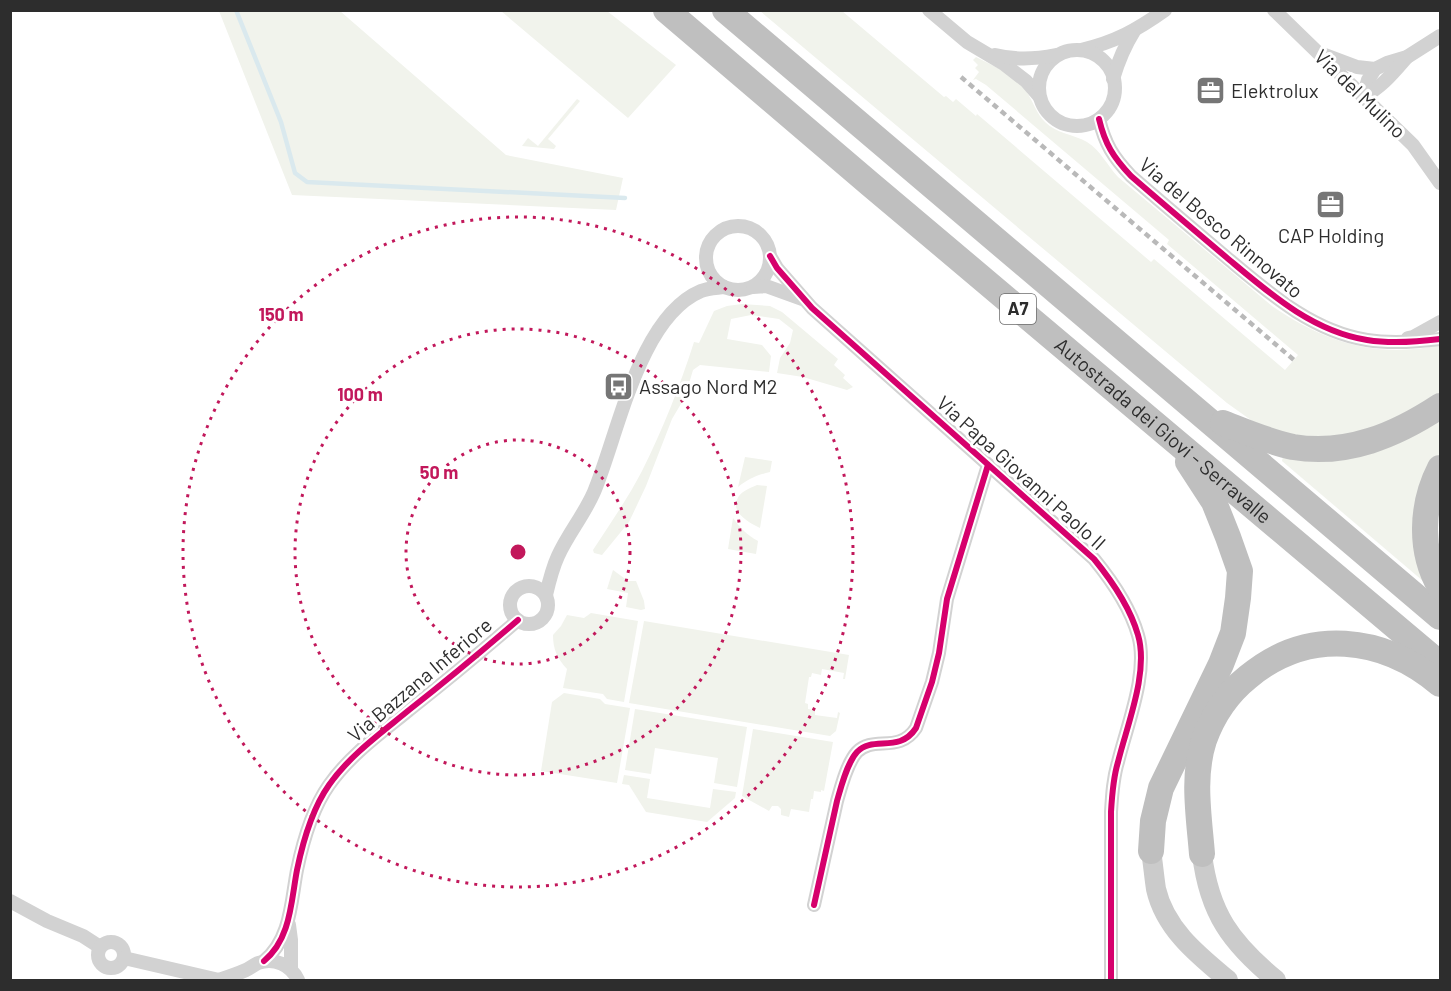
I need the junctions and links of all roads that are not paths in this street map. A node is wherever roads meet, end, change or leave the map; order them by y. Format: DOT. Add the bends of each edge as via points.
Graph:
graph roads {
  1 [pos="666,10"];
  2 [pos="725,10"];
  3 [pos="929,10"];
  4 [pos="1165,10"];
  5 [pos="1274,10"];
  6 [pos="1134,31"];
  7 [pos="1440,36"];
  8 [pos="1081,50"];
  9 [pos="1314,50"];
  10 [pos="984,53"];
  11 [pos="1058,55"];
  12 [pos="1407,57"];
  13 [pos="1375,69"];
  14 [pos="1113,79"];
  15 [pos="1039,96"];
  16 [pos="1363,97"];
  17 [pos="1099,119"];
  18 [pos="1440,183"];
  19 [pos="770,256"];
  20 [pos="724,287"];
  21 [pos="753,287"];
  22 [pos="804,300"];
  23 [pos="1438,324"];
  24 [pos="1440,339"];
  25 [pos="1385,342"];
  26 [pos="1440,406"];
  27 [pos="1204,416"];
  28 [pos="1166,433"];
  29 [pos="988,465"];
  30 [pos="1440,468"];
  31 [pos="1440,587"];
  32 [pos="546,596"];
  33 [pos="1440,617"];
  34 [pos="518,621"];
  35 [pos="1440,664"];
  36 [pos="1440,684"];
  37 [pos="1151,851"];
  38 [pos="1202,854"];
  39 [pos="10,901"];
  40 [pos="814,905"];
  41 [pos="288,923"];
  42 [pos="100,946"];
  43 [pos="124,958"];
  44 [pos="264,961"];
  45 [pos="244,975"];
  46 [pos="294,975"];
  47 [pos="219,980"];
  48 [pos="1111,981"];
  49 [pos="1228,981"];
  50 [pos="1276,981"];
  1 -- 28 [label="highway, Autostrada dei Giovi - Serravalle / A7"];
  2 -- 27 [label="highway, Autostrada dei Giovi - Serravalle / A7"];
  3 -- 10 [label="street"];
  4 -- 6 [label="street"];
  5 -- 9 [label="street, Via del Mulino"];
  6 -- 8 [label="street"];
  6 -- 14 [label="street"];
  7 -- 12 [label="street"];
  8 -- 11 [label="street"];
  8 -- 14 [label="street" via="1102,60"];
  9 -- 13 [label="street" via="1338,61"];
  9 -- 16 [label="street, Via del Mulino"];
  10 -- 11 [label="street" via="1007,58"];
  10 -- 15 [label="street" via="1026,81"];
  11 -- 15 [label="street" via="1042,72"];
  12 -- 13 [label="street"];
  12 -- 16 [label="street" via="1376,90"];
  13 -- 16 [label="street"];
  14 -- 17 [label="street" via="1112,101"];
  15 -- 17 [label="street" via="1044,108 1063,124 1075,126"];
  16 -- 18 [label="street, Via del Mulino" via="1413,145"];
  17 -- 25 [label="street, Via del Bosco Rinnovato" via="1115,159 1131,176 1274,297 1327,328"];
  19 -- 20 [label="street" via="764,238 748,227 720,232 707,250 706,261 715,280"];
  19 -- 21 [label="street" via="766,274"];
  19 -- 22 [label="street, Via Papa Giovanni Paolo II"];
  20 -- 21 [label="street"];
  20 -- 32 [label="street" via="702,290 685,301 650,342 592,495 553,567"];
  21 -- 22 [label="street, Via Papa Giovanni Paolo II" via="766,286"];
  22 -- 29 [label="street, Via Papa Giovanni Paolo II"];
  23 -- 25 [label="street, Via del Bosco Rinnovato" via="1413,336"];
  24 -- 25 [label="street, Via del Bosco Rinnovato"];
  26 -- 27 [label="highway" via="1398,431 1336,448 1285,445"];
  27 -- 33 [label="highway, Autostrada dei Giovi - Serravalle / A7"];
  28 -- 35 [label="highway, Autostrada dei Giovi - Serravalle / A7"];
  28 -- 37 [label="highway" via="1214,502 1240,571 1233,633 1161,788"];
  29 -- 40 [label="street" via="947,599 939,653 916,728 903,740 863,747 853,757 837,801"];
  29 -- 48 [label="street, Via Papa Giovanni Paolo II" via="1094,559 1119,592 1138,636 1139,680 1112,790"];
  30 -- 31 [label="highway" via="1429,497 1425,534"];
  32 -- 34 [label="street" via="548,609 541,620 530,624"];
  32 -- 34 [label="street" via="531,585 518,588 509,604"];
  34 -- 41 [label="street, Via Bazzana Inferiore" via="369,742 329,785 308,828"];
  36 -- 38 [label="highway" via="1392,654 1348,643 1293,650 1257,669 1226,699 1203,743 1197,781"];
  37 -- 49 [label="main road" via="1157,891 1167,917 1185,943"];
  38 -- 50 [label="main road" via="1209,894 1224,924 1243,950"];
  39 -- 42 [label="street"];
  41 -- 44 [label="street, Via Bazzana Inferiore" via="273,954"];
  41 -- 46 [label="street, Via Bazzana Inferiore"];
  42 -- 43 [label="street" via="111,941 118,944"];
  42 -- 43 [label="street" via="98,958 103,973"];
  43 -- 47 [label="street"];
  44 -- 45 [label="street"];
  44 -- 46 [label="street" via="283,964"];
  45 -- 47 [label="street"];
}
